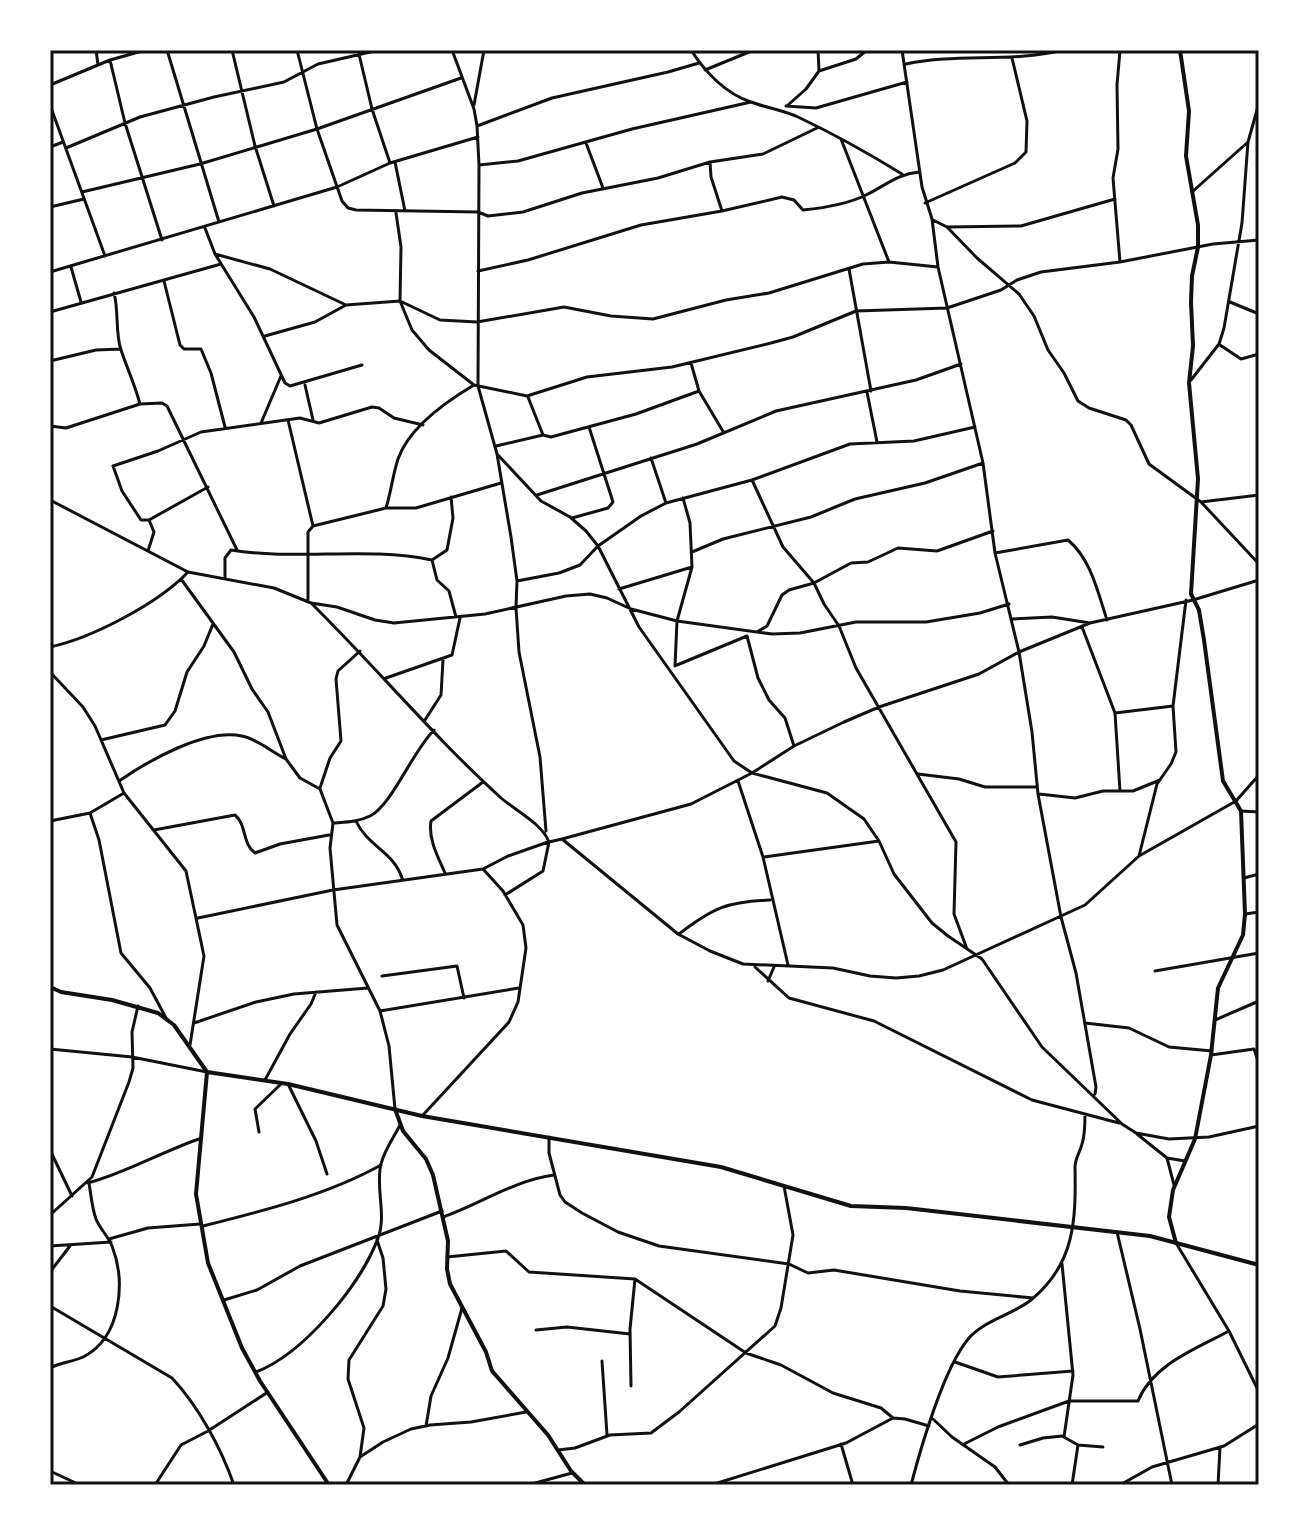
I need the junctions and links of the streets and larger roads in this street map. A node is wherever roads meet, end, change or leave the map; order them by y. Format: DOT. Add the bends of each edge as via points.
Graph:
graph roads {
  1 [pos="96,50"];
  2 [pos="146,50"];
  3 [pos="167,50"];
  4 [pos="232,50"];
  5 [pos="297,50"];
  6 [pos="379,50"];
  7 [pos="452,50"];
  8 [pos="484,50"];
  9 [pos="691,50"];
  10 [pos="754,50"];
  11 [pos="818,50"];
  12 [pos="867,50"];
  13 [pos="902,50"];
  14 [pos="1063,50"];
  15 [pos="1120,50"];
  16 [pos="1180,50"];
  17 [pos="358,53"];
  18 [pos="1012,58"];
  19 [pos="110,60"];
  20 [pos="699,63"];
  21 [pos="906,64"];
  22 [pos="98,65"];
  23 [pos="705,70"];
  24 [pos="819,71"];
  25 [pos="302,72"];
  26 [pos="462,78"];
  27 [pos="907,82"];
  28 [pos="50,85"];
  29 [pos="243,90"];
  30 [pos="751,102"];
  31 [pos="1259,103"];
  32 [pos="50,105"];
  33 [pos="182,105"];
  34 [pos="786,106"];
  35 [pos="372,109"];
  36 [pos="474,109"];
  37 [pos="781,110"];
  38 [pos="125,123"];
  39 [pos="477,126"];
  40 [pos="817,128"];
  41 [pos="317,129"];
  42 [pos="478,137"];
  43 [pos="840,138"];
  44 [pos="63,142"];
  45 [pos="586,142"];
  46 [pos="1248,142"];
  47 [pos="255,146"];
  48 [pos="50,147"];
  49 [pos="66,148"];
  50 [pos="395,162"];
  51 [pos="710,162"];
  52 [pos="390,163"];
  53 [pos="200,164"];
  54 [pos="479,165"];
  55 [pos="919,172"];
  56 [pos="902,174"];
  57 [pos="142,177"];
  58 [pos="337,187"];
  59 [pos="603,188"];
  60 [pos="82,192"];
  61 [pos="1192,192"];
  62 [pos="863,197"];
  63 [pos="84,199"];
  64 [pos="1115,199"];
  65 [pos="925,203"];
  66 [pos="274,206"];
  67 [pos="50,207"];
  68 [pos="405,211"];
  69 [pos="722,211"];
  70 [pos="478,212"];
  71 [pos="396,213"];
  72 [pos="932,219"];
  73 [pos="219,222"];
  74 [pos="204,227"];
  75 [pos="947,227"];
  76 [pos="162,240"];
  77 [pos="1259,240"];
  78 [pos="1238,243"];
  79 [pos="1198,247"];
  80 [pos="215,254"];
  81 [pos="105,256"];
  82 [pos="889,262"];
  83 [pos="1120,262"];
  84 [pos="221,264"];
  85 [pos="71,266"];
  86 [pos="938,267"];
  87 [pos="849,268"];
  88 [pos="477,271"];
  89 [pos="50,272"];
  90 [pos="164,281"];
  91 [pos="1009,286"];
  92 [pos="114,293"];
  93 [pos="400,301"];
  94 [pos="81,302"];
  95 [pos="1230,302"];
  96 [pos="346,305"];
  97 [pos="947,308"];
  98 [pos="856,311"];
  99 [pos="50,312"];
  100 [pos="1259,314"];
  101 [pos="477,322"];
  102 [pos="264,336"];
  103 [pos="1219,344"];
  104 [pos="121,349"];
  105 [pos="1257,355"];
  106 [pos="50,361"];
  107 [pos="691,363"];
  108 [pos="961,364"];
  109 [pos="1259,364"];
  110 [pos="362,365"];
  111 [pos="281,376"];
  112 [pos="304,383"];
  113 [pos="1189,383"];
  114 [pos="476,386"];
  115 [pos="699,391"];
  116 [pos="869,391"];
  117 [pos="527,396"];
  118 [pos="140,404"];
  119 [pos="288,420"];
  120 [pos="313,420"];
  121 [pos="261,423"];
  122 [pos="423,425"];
  123 [pos="50,426"];
  124 [pos="225,427"];
  125 [pos="589,427"];
  126 [pos="975,427"];
  127 [pos="724,433"];
  128 [pos="543,435"];
  129 [pos="183,439"];
  130 [pos="877,442"];
  131 [pos="495,447"];
  132 [pos="497,454"];
  133 [pos="651,458"];
  134 [pos="983,463"];
  135 [pos="603,473"];
  136 [pos="752,480"];
  137 [pos="501,483"];
  138 [pos="208,487"];
  139 [pos="536,495"];
  140 [pos="1259,495"];
  141 [pos="451,497"];
  142 [pos="683,498"];
  143 [pos="50,500"];
  144 [pos="1199,500"];
  145 [pos="666,503"];
  146 [pos="386,508"];
  147 [pos="572,518"];
  148 [pos="149,520"];
  149 [pos="313,526"];
  150 [pos="774,528"];
  151 [pos="993,531"];
  152 [pos="598,546"];
  153 [pos="238,551"];
  154 [pos="148,552"];
  155 [pos="308,552"];
  156 [pos="692,552"];
  157 [pos="995,553"];
  158 [pos="432,560"];
  159 [pos="1259,564"];
  160 [pos="692,567"];
  161 [pos="188,572"];
  162 [pos="225,577"];
  163 [pos="181,579"];
  164 [pos="1259,580"];
  165 [pos="517,581"];
  166 [pos="814,583"];
  167 [pos="619,589"];
  168 [pos="1186,600"];
  169 [pos="1193,600"];
  170 [pos="310,602"];
  171 [pos="1009,604"];
  172 [pos="516,608"];
  173 [pos="631,609"];
  174 [pos="458,618"];
  175 [pos="1012,619"];
  176 [pos="1107,620"];
  177 [pos="677,621"];
  178 [pos="1090,623"];
  179 [pos="213,624"];
  180 [pos="839,626"];
  181 [pos="1082,627"];
  182 [pos="755,633"];
  183 [pos="748,634"];
  184 [pos="50,647"];
  185 [pos="360,651"];
  186 [pos="1019,652"];
  187 [pos="443,660"];
  188 [pos="675,666"];
  189 [pos="670,670"];
  190 [pos="50,672"];
  191 [pos="386,678"];
  192 [pos="1173,706"];
  193 [pos="879,707"];
  194 [pos="1115,713"];
  195 [pos="425,720"];
  196 [pos="434,730"];
  197 [pos="101,740"];
  198 [pos="794,746"];
  199 [pos="286,759"];
  200 [pos="752,773"];
  201 [pos="916,774"];
  202 [pos="1259,775"];
  203 [pos="1160,780"];
  204 [pos="119,781"];
  205 [pos="738,781"];
  206 [pos="483,782"];
  207 [pos="1037,787"];
  208 [pos="320,789"];
  209 [pos="1120,791"];
  210 [pos="124,793"];
  211 [pos="1038,794"];
  212 [pos="1236,801"];
  213 [pos="1241,811"];
  214 [pos="1259,812"];
  215 [pos="90,813"];
  216 [pos="50,821"];
  217 [pos="356,821"];
  218 [pos="333,823"];
  219 [pos="154,830"];
  220 [pos="546,833"];
  221 [pos="330,835"];
  222 [pos="562,839"];
  223 [pos="879,841"];
  224 [pos="549,842"];
  225 [pos="1139,856"];
  226 [pos="763,857"];
  227 [pos="483,869"];
  228 [pos="445,873"];
  229 [pos="1259,874"];
  230 [pos="402,878"];
  231 [pos="1244,878"];
  232 [pos="333,890"];
  233 [pos="505,895"];
  234 [pos="770,900"];
  235 [pos="1259,912"];
  236 [pos="1245,914"];
  237 [pos="1061,917"];
  238 [pos="198,918"];
  239 [pos="678,934"];
  240 [pos="967,949"];
  241 [pos="1259,953"];
  242 [pos="975,955"];
  243 [pos="1234,956"];
  244 [pos="753,965"];
  245 [pos="788,965"];
  246 [pos="774,967"];
  247 [pos="1155,971"];
  248 [pos="382,976"];
  249 [pos="768,981"];
  250 [pos="50,987"];
  251 [pos="368,988"];
  252 [pos="520,988"];
  253 [pos="316,992"];
  254 [pos="464,998"];
  255 [pos="1259,1001"];
  256 [pos="138,1006"];
  257 [pos="380,1011"];
  258 [pos="166,1018"];
  259 [pos="1214,1020"];
  260 [pos="194,1023"];
  261 [pos="1083,1023"];
  262 [pos="190,1045"];
  263 [pos="50,1049"];
  264 [pos="1212,1053"];
  265 [pos="132,1057"];
  266 [pos="1259,1064"];
  267 [pos="207,1072"];
  268 [pos="265,1080"];
  269 [pos="285,1084"];
  270 [pos="1094,1096"];
  271 [pos="395,1109"];
  272 [pos="1085,1114"];
  273 [pos="422,1116"];
  274 [pos="1122,1124"];
  275 [pos="400,1125"];
  276 [pos="1259,1126"];
  277 [pos="259,1132"];
  278 [pos="1136,1133"];
  279 [pos="549,1137"];
  280 [pos="199,1139"];
  281 [pos="1195,1139"];
  282 [pos="50,1150"];
  283 [pos="1167,1158"];
  284 [pos="1185,1161"];
  285 [pos="381,1165"];
  286 [pos="327,1174"];
  287 [pos="554,1175"];
  288 [pos="88,1183"];
  289 [pos="784,1186"];
  290 [pos="1174,1186"];
  291 [pos="72,1196"];
  292 [pos="443,1214"];
  293 [pos="50,1215"];
  294 [pos="200,1225"];
  295 [pos="1074,1228"];
  296 [pos="1117,1232"];
  297 [pos="378,1238"];
  298 [pos="110,1241"];
  299 [pos="1176,1243"];
  300 [pos="50,1246"];
  301 [pos="70,1246"];
  302 [pos="447,1257"];
  303 [pos="789,1264"];
  304 [pos="1062,1264"];
  305 [pos="1259,1265"];
  306 [pos="50,1272"];
  307 [pos="635,1279"];
  308 [pos="1033,1298"];
  309 [pos="223,1300"];
  310 [pos="50,1306"];
  311 [pos="463,1306"];
  312 [pos="536,1330"];
  313 [pos="1229,1331"];
  314 [pos="630,1334"];
  315 [pos="107,1338"];
  316 [pos="746,1353"];
  317 [pos="602,1361"];
  318 [pos="955,1362"];
  319 [pos="50,1368"];
  320 [pos="1073,1371"];
  321 [pos="255,1373"];
  322 [pos="1150,1379"];
  323 [pos="631,1386"];
  324 [pos="268,1392"];
  325 [pos="1259,1392"];
  326 [pos="1069,1401"];
  327 [pos="526,1412"];
  328 [pos="893,1418"];
  329 [pos="933,1419"];
  330 [pos="1259,1424"];
  331 [pos="426,1426"];
  332 [pos="929,1426"];
  333 [pos="208,1431"];
  334 [pos="607,1435"];
  335 [pos="1064,1437"];
  336 [pos="841,1444"];
  337 [pos="964,1444"];
  338 [pos="1020,1445"];
  339 [pos="1078,1445"];
  340 [pos="1103,1447"];
  341 [pos="1220,1447"];
  342 [pos="558,1450"];
  343 [pos="360,1457"];
  344 [pos="1169,1461"];
  345 [pos="50,1471"];
  346 [pos="572,1473"];
  347 [pos="578,1482"];
  348 [pos="80,1485"];
  349 [pos="155,1485"];
  350 [pos="234,1485"];
  351 [pos="329,1485"];
  352 [pos="346,1485"];
  353 [pos="528,1485"];
  354 [pos="585,1485"];
  355 [pos="711,1485"];
  356 [pos="853,1485"];
  357 [pos="911,1485"];
  358 [pos="1009,1485"];
  359 [pos="1072,1485"];
  360 [pos="1120,1485"];
  361 [pos="1172,1485"];
  362 [pos="1218,1485"];
  1 -- 22 [label="street"];
  2 -- 19 [label="street"];
  3 -- 33 [label="street"];
  4 -- 29 [label="street"];
  5 -- 25 [label="street"];
  6 -- 17 [label="street"];
  7 -- 26 [label="street"];
  8 -- 36 [label="street"];
  9 -- 20 [label="street"];
  10 -- 23 [label="street"];
  11 -- 24 [label="street"];
  12 -- 24 [label="street"];
  13 -- 21 [label="street"];
  14 -- 18 [label="street"];
  15 -- 64 [label="street"];
  16 -- 61 [label="street"];
  17 -- 25 [label="street"];
  17 -- 35 [label="street"];
  18 -- 21 [label="street"];
  18 -- 65 [label="street" via="1027,121 1026,152 1015,163"];
  19 -- 22 [label="street"];
  19 -- 38 [label="street"];
  20 -- 23 [label="street"];
  20 -- 39 [label="street" via="552,98"];
  21 -- 27 [label="street"];
  22 -- 28 [label="street"];
  23 -- 30 [label="street"];
  24 -- 34 [label="street"];
  25 -- 29 [label="street" via="284,82"];
  25 -- 41 [label="street"];
  26 -- 35 [label="street"];
  26 -- 36 [label="street"];
  27 -- 34 [label="street" via="816,108"];
  27 -- 55 [label="street"];
  29 -- 33 [label="street"];
  29 -- 47 [label="street"];
  30 -- 37 [label="street"];
  30 -- 45 [label="street"];
  31 -- 46 [label="street"];
  32 -- 44 [label="street"];
  33 -- 38 [label="street"];
  33 -- 53 [label="street"];
  34 -- 37 [label="street"];
  35 -- 41 [label="street"];
  35 -- 52 [label="street"];
  36 -- 39 [label="street"];
  37 -- 40 [label="street"];
  38 -- 49 [label="street"];
  38 -- 57 [label="street"];
  39 -- 42 [label="street"];
  40 -- 43 [label="street"];
  40 -- 51 [label="street" via="763,154"];
  41 -- 47 [label="street"];
  41 -- 58 [label="street"];
  42 -- 50 [label="street"];
  42 -- 54 [label="street"];
  43 -- 56 [label="street"];
  43 -- 62 [label="street"];
  44 -- 48 [label="street"];
  44 -- 49 [label="street"];
  45 -- 54 [label="street" via="518,161"];
  45 -- 59 [label="street"];
  46 -- 61 [label="street"];
  46 -- 78 [label="street"];
  47 -- 53 [label="street"];
  47 -- 66 [label="street"];
  49 -- 60 [label="street"];
  50 -- 52 [label="street"];
  50 -- 68 [label="street"];
  51 -- 59 [label="street"];
  51 -- 69 [label="street"];
  52 -- 58 [label="street"];
  53 -- 57 [label="street"];
  53 -- 73 [label="street"];
  54 -- 70 [label="street"];
  55 -- 56 [label="street"];
  55 -- 65 [label="street"];
  56 -- 62 [label="street"];
  57 -- 60 [label="street"];
  57 -- 76 [label="street"];
  58 -- 66 [label="street"];
  58 -- 71 [label="street" via="348,208"];
  59 -- 70 [label="street" via="523,212"];
  60 -- 63 [label="street"];
  61 -- 79 [label="street"];
  62 -- 69 [label="street" via="803,210 782,197"];
  62 -- 82 [label="street"];
  63 -- 67 [label="street"];
  63 -- 81 [label="street"];
  64 -- 75 [label="street" via="1021,226"];
  64 -- 83 [label="street"];
  65 -- 72 [label="street"];
  66 -- 73 [label="street"];
  68 -- 70 [label="street"];
  68 -- 71 [label="street"];
  69 -- 88 [label="street" via="641,225"];
  70 -- 88 [label="street"];
  71 -- 93 [label="street"];
  72 -- 75 [label="street"];
  72 -- 86 [label="street"];
  73 -- 74 [label="street"];
  74 -- 76 [label="street"];
  74 -- 80 [label="street"];
  75 -- 91 [label="street"];
  76 -- 81 [label="street"];
  77 -- 78 [label="street"];
  78 -- 79 [label="street"];
  78 -- 95 [label="street"];
  79 -- 83 [label="street"];
  79 -- 113 [label="street" via="1192,276"];
  80 -- 84 [label="street"];
  80 -- 96 [label="street" via="270,269"];
  81 -- 85 [label="street"];
  82 -- 86 [label="street"];
  82 -- 87 [label="street"];
  83 -- 91 [label="street" via="1041,272"];
  84 -- 90 [label="street"];
  84 -- 102 [label="street"];
  85 -- 89 [label="street"];
  85 -- 94 [label="street"];
  86 -- 97 [label="street"];
  87 -- 98 [label="street"];
  87 -- 101 [label="street" via="664,318 564,307"];
  88 -- 101 [label="street"];
  90 -- 92 [label="street"];
  90 -- 124 [label="street" via="180,345 201,349"];
  91 -- 97 [label="street"];
  91 -- 144 [label="street" via="1034,316 1078,401 1126,420 1149,464"];
  92 -- 94 [label="street"];
  92 -- 104 [label="street"];
  93 -- 96 [label="street"];
  93 -- 101 [label="street" via="440,320"];
  93 -- 114 [label="street" via="421,342"];
  94 -- 99 [label="street"];
  95 -- 100 [label="street"];
  95 -- 103 [label="street"];
  96 -- 102 [label="street" via="315,322"];
  97 -- 98 [label="street"];
  97 -- 108 [label="street"];
  98 -- 107 [label="street" via="793,337"];
  98 -- 116 [label="street"];
  101 -- 114 [label="street"];
  102 -- 111 [label="street"];
  103 -- 105 [label="street" via="1237,358"];
  103 -- 113 [label="street"];
  104 -- 106 [label="street"];
  104 -- 118 [label="street"];
  105 -- 109 [label="street"];
  107 -- 115 [label="street"];
  107 -- 117 [label="street" via="587,377"];
  108 -- 116 [label="street"];
  108 -- 126 [label="street"];
  110 -- 112 [label="street"];
  111 -- 112 [label="street" via="290,386"];
  111 -- 121 [label="street"];
  112 -- 120 [label="street"];
  113 -- 144 [label="street"];
  114 -- 117 [label="street"];
  114 -- 122 [label="street" via="445,402"];
  114 -- 131 [label="street"];
  115 -- 125 [label="street"];
  115 -- 127 [label="street"];
  116 -- 127 [label="street" via="776,411"];
  116 -- 130 [label="street"];
  117 -- 128 [label="street"];
  118 -- 123 [label="street" via="66,428"];
  118 -- 129 [label="street" via="167,406"];
  119 -- 120 [label="street"];
  119 -- 121 [label="street"];
  119 -- 149 [label="street"];
  120 -- 122 [label="street" via="319,423 372,407"];
  121 -- 124 [label="street"];
  122 -- 146 [label="street" via="398,458"];
  124 -- 129 [label="street"];
  125 -- 128 [label="street"];
  125 -- 135 [label="street"];
  126 -- 130 [label="street" via="914,441"];
  126 -- 134 [label="street"];
  127 -- 133 [label="street"];
  128 -- 131 [label="street"];
  129 -- 138 [label="street"];
  129 -- 148 [label="street" via="113,466 136,515"];
  130 -- 136 [label="street" via="850,444"];
  131 -- 132 [label="street"];
  132 -- 137 [label="street"];
  132 -- 139 [label="street"];
  133 -- 135 [label="street"];
  133 -- 145 [label="street"];
  134 -- 150 [label="street"];
  134 -- 151 [label="street"];
  135 -- 139 [label="street"];
  135 -- 147 [label="street" via="612,506"];
  136 -- 142 [label="street"];
  136 -- 150 [label="street"];
  137 -- 141 [label="street"];
  137 -- 165 [label="street"];
  138 -- 148 [label="street"];
  138 -- 153 [label="street"];
  139 -- 147 [label="street"];
  140 -- 144 [label="street"];
  141 -- 146 [label="street" via="416,508"];
  141 -- 158 [label="street" via="447,550"];
  142 -- 145 [label="street"];
  142 -- 156 [label="street"];
  143 -- 154 [label="street"];
  144 -- 159 [label="street"];
  144 -- 169 [label="street"];
  145 -- 152 [label="street"];
  146 -- 149 [label="street"];
  147 -- 152 [label="street"];
  148 -- 154 [label="street" via="154,532"];
  149 -- 155 [label="street"];
  150 -- 156 [label="street"];
  150 -- 166 [label="street"];
  151 -- 157 [label="street"];
  151 -- 166 [label="street" via="937,551 898,548 851,563"];
  152 -- 165 [label="street" via="580,565"];
  152 -- 167 [label="street"];
  153 -- 155 [label="street"];
  153 -- 162 [label="street" via="231,550 225,558"];
  154 -- 161 [label="street"];
  155 -- 158 [label="street"];
  155 -- 170 [label="street"];
  156 -- 160 [label="street"];
  157 -- 171 [label="street"];
  157 -- 176 [label="street" via="1068,540 1090,570"];
  158 -- 174 [label="street"];
  160 -- 167 [label="street"];
  160 -- 177 [label="street"];
  161 -- 162 [label="street"];
  161 -- 163 [label="street"];
  162 -- 170 [label="street"];
  163 -- 179 [label="street"];
  163 -- 184 [label="street" via="101,630"];
  164 -- 169 [label="street"];
  165 -- 172 [label="street"];
  166 -- 180 [label="street"];
  166 -- 182 [label="street" via="782,595 767,626"];
  167 -- 173 [label="street"];
  168 -- 169 [label="street"];
  168 -- 176 [label="street"];
  168 -- 192 [label="street"];
  169 -- 212 [label="street" via="1204,640 1223,781"];
  170 -- 174 [label="street" via="394,623"];
  170 -- 185 [label="street"];
  171 -- 175 [label="street"];
  171 -- 180 [label="street" via="926,622 881,620"];
  172 -- 173 [label="street" via="590,594"];
  172 -- 174 [label="street"];
  172 -- 220 [label="street" via="519,652 540,757"];
  173 -- 177 [label="street"];
  173 -- 189 [label="street"];
  174 -- 187 [label="street" via="456,646"];
  175 -- 178 [label="street" via="1052,617"];
  175 -- 186 [label="street"];
  176 -- 178 [label="street"];
  177 -- 183 [label="street"];
  177 -- 188 [label="street"];
  178 -- 181 [label="street"];
  179 -- 197 [label="street" via="165,725"];
  179 -- 199 [label="street" via="268,712"];
  180 -- 182 [label="street"];
  180 -- 193 [label="street"];
  181 -- 186 [label="street"];
  181 -- 194 [label="street"];
  182 -- 183 [label="street"];
  183 -- 188 [label="street"];
  183 -- 198 [label="street" via="758,678 785,718"];
  185 -- 191 [label="street"];
  185 -- 208 [label="street" via="338,671 341,741"];
  186 -- 193 [label="street" via="979,674"];
  186 -- 207 [label="street"];
  187 -- 191 [label="street"];
  187 -- 195 [label="street" via="441,695"];
  188 -- 189 [label="street"];
  189 -- 200 [label="street" via="734,761"];
  190 -- 197 [label="street" via="83,707"];
  191 -- 195 [label="street"];
  192 -- 194 [label="street"];
  192 -- 203 [label="street" via="1176,752"];
  193 -- 198 [label="street"];
  193 -- 201 [label="street"];
  194 -- 209 [label="street"];
  195 -- 196 [label="street"];
  196 -- 206 [label="street"];
  196 -- 217 [label="street" via="382,807"];
  197 -- 204 [label="street"];
  198 -- 200 [label="street"];
  199 -- 204 [label="street" via="249,738 225,736 167,751"];
  199 -- 208 [label="street" via="300,778"];
  200 -- 205 [label="street"];
  200 -- 223 [label="street" via="827,793 864,819"];
  201 -- 207 [label="street" via="985,787"];
  201 -- 240 [label="street" via="956,842 954,914"];
  202 -- 212 [label="street"];
  203 -- 209 [label="street"];
  203 -- 225 [label="street"];
  204 -- 210 [label="street"];
  205 -- 222 [label="street" via="691,804"];
  205 -- 226 [label="street"];
  206 -- 220 [label="street"];
  206 -- 228 [label="street" via="431,821"];
  207 -- 211 [label="street"];
  208 -- 218 [label="street"];
  209 -- 211 [label="street" via="1068,799"];
  210 -- 215 [label="street"];
  210 -- 219 [label="street"];
  211 -- 237 [label="street"];
  212 -- 213 [label="street"];
  212 -- 225 [label="street"];
  213 -- 214 [label="street"];
  213 -- 231 [label="street"];
  215 -- 216 [label="street"];
  215 -- 258 [label="street" via="121,953"];
  217 -- 218 [label="street"];
  217 -- 230 [label="street" via="367,839 392,859"];
  218 -- 221 [label="street"];
  219 -- 221 [label="street" via="235,815 255,853"];
  219 -- 238 [label="street" via="186,871"];
  220 -- 224 [label="street"];
  221 -- 232 [label="street"];
  222 -- 224 [label="street"];
  222 -- 239 [label="street"];
  223 -- 226 [label="street"];
  223 -- 240 [label="street" via="894,874 932,923"];
  224 -- 227 [label="street"];
  224 -- 233 [label="street" via="540,875"];
  225 -- 237 [label="street" via="1085,905"];
  226 -- 234 [label="street"];
  227 -- 228 [label="street"];
  227 -- 233 [label="street"];
  228 -- 230 [label="street"];
  229 -- 231 [label="street"];
  230 -- 232 [label="street"];
  231 -- 236 [label="street"];
  232 -- 238 [label="street"];
  232 -- 251 [label="street" via="339,934"];
  233 -- 252 [label="street" via="525,933"];
  234 -- 239 [label="street" via="729,903"];
  234 -- 245 [label="street"];
  235 -- 236 [label="street"];
  236 -- 243 [label="street"];
  237 -- 242 [label="street"];
  237 -- 261 [label="street"];
  238 -- 260 [label="street" via="204,956"];
  239 -- 244 [label="street"];
  240 -- 242 [label="street"];
  241 -- 243 [label="street"];
  242 -- 245 [label="street" via="943,970 896,978"];
  242 -- 270 [label="street" via="1042,1047"];
  243 -- 247 [label="street"];
  243 -- 259 [label="street" via="1218,988"];
  244 -- 246 [label="street"];
  244 -- 249 [label="street"];
  245 -- 246 [label="street"];
  246 -- 249 [label="street"];
  248 -- 254 [label="street" via="457,966"];
  249 -- 272 [label="street" via="789,998 874,1021 1032,1100"];
  250 -- 256 [label="street"];
  251 -- 253 [label="street"];
  251 -- 257 [label="street"];
  252 -- 254 [label="street"];
  252 -- 273 [label="street" via="509,1022"];
  253 -- 260 [label="street" via="256,1002"];
  253 -- 268 [label="street"];
  254 -- 257 [label="street"];
  255 -- 259 [label="street"];
  256 -- 258 [label="street"];
  256 -- 265 [label="street"];
  257 -- 271 [label="street"];
  258 -- 262 [label="street"];
  259 -- 264 [label="street"];
  260 -- 262 [label="street"];
  261 -- 264 [label="street" via="1129,1028 1169,1047"];
  261 -- 270 [label="street"];
  262 -- 267 [label="street"];
  263 -- 265 [label="street"];
  264 -- 266 [label="street" via="1254,1049"];
  264 -- 281 [label="street"];
  265 -- 267 [label="street"];
  265 -- 288 [label="street" via="129,1082"];
  267 -- 268 [label="street"];
  267 -- 280 [label="street"];
  268 -- 269 [label="street"];
  269 -- 271 [label="street"];
  269 -- 277 [label="street" via="255,1109"];
  269 -- 286 [label="street" via="312,1131"];
  270 -- 274 [label="street"];
  271 -- 273 [label="street"];
  271 -- 275 [label="street"];
  272 -- 274 [label="street"];
  272 -- 295 [label="street" via="1075,1166"];
  273 -- 279 [label="street"];
  274 -- 278 [label="street"];
  275 -- 285 [label="street"];
  275 -- 292 [label="street" via="426,1159"];
  276 -- 281 [label="street"];
  278 -- 281 [label="street"];
  278 -- 283 [label="street"];
  279 -- 287 [label="street"];
  279 -- 289 [label="street" via="721,1167"];
  280 -- 288 [label="street"];
  280 -- 294 [label="street"];
  281 -- 284 [label="street"];
  282 -- 291 [label="street"];
  283 -- 284 [label="street"];
  283 -- 290 [label="street"];
  284 -- 290 [label="street"];
  285 -- 294 [label="street" via="318,1191"];
  285 -- 297 [label="street"];
  287 -- 292 [label="street" via="521,1182"];
  287 -- 303 [label="street" via="565,1202 618,1232 659,1246"];
  288 -- 291 [label="street"];
  288 -- 298 [label="street" via="97,1221"];
  289 -- 295 [label="street" via="851,1206"];
  289 -- 303 [label="street" via="793,1235"];
  290 -- 299 [label="street" via="1169,1217"];
  291 -- 293 [label="street"];
  292 -- 297 [label="street"];
  292 -- 302 [label="street"];
  294 -- 298 [label="street" via="148,1228"];
  294 -- 309 [label="street"];
  295 -- 296 [label="street"];
  295 -- 304 [label="street"];
  296 -- 299 [label="street"];
  296 -- 322 [label="street"];
  297 -- 309 [label="street"];
  297 -- 321 [label="street" via="354,1284 305,1342"];
  297 -- 343 [label="street" via="383,1306 347,1370 364,1428"];
  298 -- 301 [label="street"];
  298 -- 315 [label="street" via="119,1286"];
  299 -- 305 [label="street"];
  299 -- 313 [label="street"];
  300 -- 301 [label="street"];
  301 -- 306 [label="street"];
  302 -- 307 [label="street" via="506,1251 529,1272"];
  302 -- 311 [label="street" via="450,1284"];
  303 -- 308 [label="street" via="803,1273 834,1270"];
  303 -- 316 [label="street" via="779,1318"];
  304 -- 308 [label="street"];
  304 -- 320 [label="street"];
  307 -- 314 [label="street"];
  307 -- 316 [label="street"];
  308 -- 318 [label="street" via="975,1332"];
  309 -- 321 [label="street"];
  310 -- 315 [label="street"];
  311 -- 327 [label="street" via="492,1371"];
  311 -- 331 [label="street" via="431,1396"];
  312 -- 314 [label="street" via="567,1327"];
  313 -- 322 [label="street"];
  313 -- 325 [label="street"];
  314 -- 323 [label="street"];
  315 -- 319 [label="street" via="84,1357"];
  315 -- 333 [label="street" via="172,1378"];
  316 -- 328 [label="street" via="833,1393 881,1408"];
  316 -- 334 [label="street" via="651,1433"];
  317 -- 334 [label="street"];
  318 -- 320 [label="street" via="998,1377"];
  318 -- 329 [label="street"];
  320 -- 326 [label="street"];
  321 -- 324 [label="street"];
  322 -- 326 [label="street" via="1137,1401"];
  322 -- 344 [label="street"];
  324 -- 333 [label="street"];
  324 -- 351 [label="street"];
  326 -- 335 [label="street"];
  326 -- 337 [label="street"];
  327 -- 331 [label="street"];
  327 -- 342 [label="street"];
  328 -- 332 [label="street"];
  328 -- 336 [label="street"];
  329 -- 332 [label="street"];
  329 -- 337 [label="street"];
  330 -- 341 [label="street"];
  331 -- 343 [label="street"];
  332 -- 357 [label="street"];
  333 -- 349 [label="street" via="178,1447"];
  333 -- 350 [label="street"];
  334 -- 342 [label="street"];
  335 -- 338 [label="street"];
  335 -- 339 [label="street"];
  336 -- 355 [label="street"];
  336 -- 356 [label="street"];
  337 -- 358 [label="street"];
  339 -- 340 [label="street"];
  339 -- 359 [label="street"];
  341 -- 344 [label="street"];
  341 -- 362 [label="street"];
  342 -- 346 [label="street"];
  343 -- 352 [label="street"];
  344 -- 360 [label="street"];
  344 -- 361 [label="street"];
  345 -- 348 [label="street"];
  346 -- 347 [label="street"];
  346 -- 353 [label="street"];
  347 -- 354 [label="street"];
}
